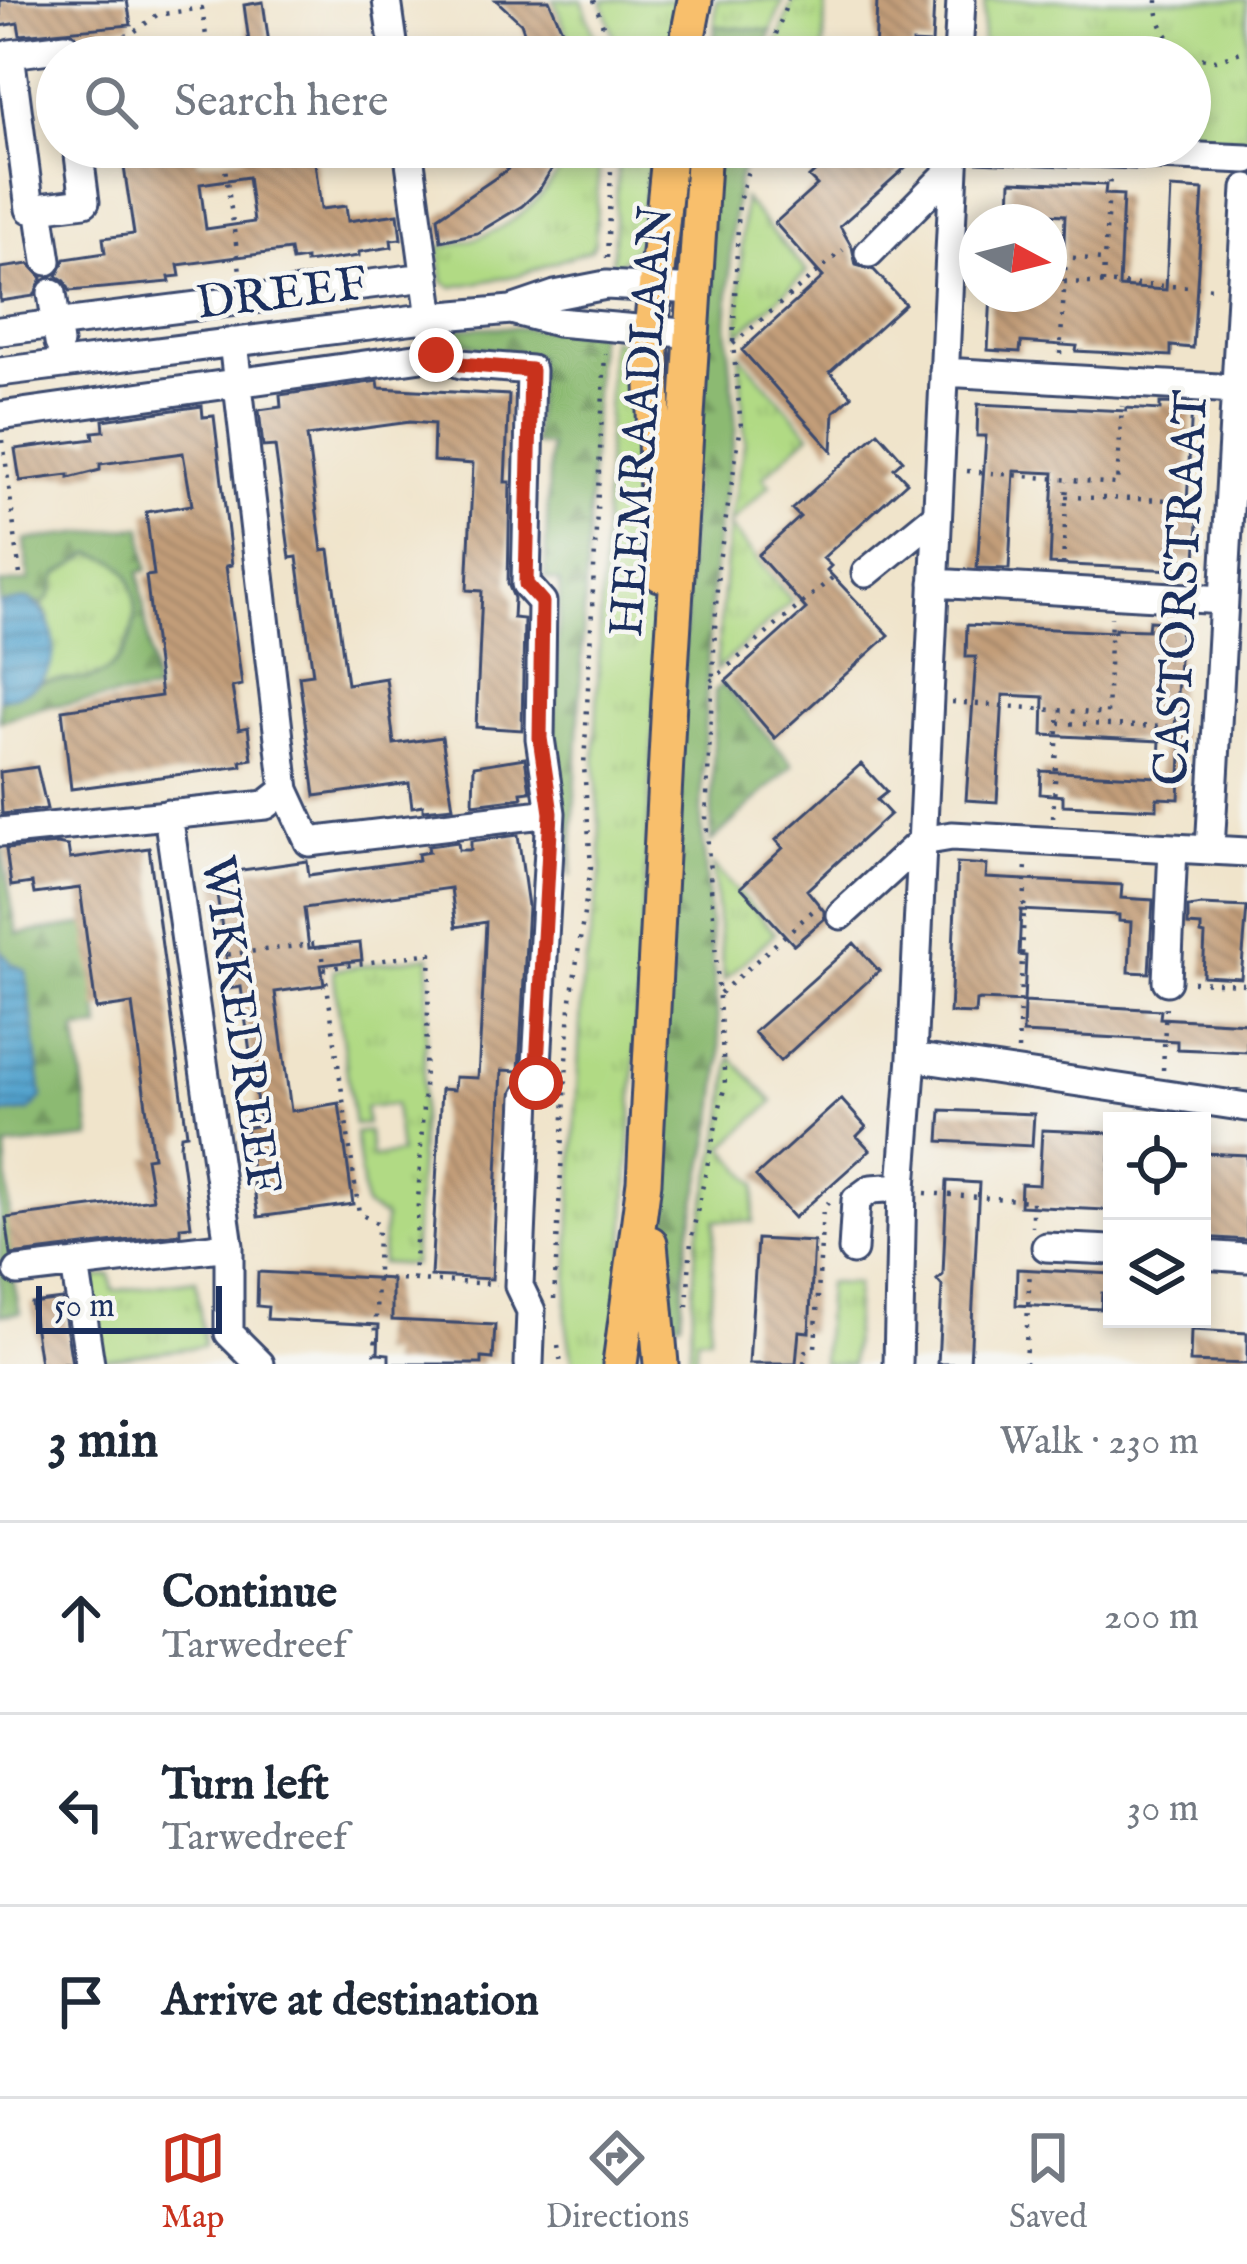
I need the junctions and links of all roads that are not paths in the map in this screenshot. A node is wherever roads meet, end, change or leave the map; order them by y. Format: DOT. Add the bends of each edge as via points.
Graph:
graph roads {
  1 [pos="387,0"];
  2 [pos="695,0"];
  3 [pos="710,0"];
  4 [pos="961,0"];
  5 [pos="392,36"];
  6 [pos="688,36"];
  7 [pos="709,36"];
  8 [pos="959,36"];
  9 [pos="36,53"];
  10 [pos="1211,157"];
  11 [pos="1247,159"];
  12 [pos="81,168"];
  13 [pos="411,168"];
  14 [pos="667,168"];
  15 [pos="703,168"];
  16 [pos="945,168"];
  17 [pos="954,168"];
  18 [pos="1247,188"];
  19 [pos="39,208"];
  20 [pos="869,253"];
  21 [pos="47,261"];
  22 [pos="426,277"];
  23 [pos="653,287"];
  24 [pos="697,290"];
  25 [pos="52,293"];
  26 [pos="511,310"];
  27 [pos="432,316"];
  28 [pos="56,325"];
  29 [pos="651,330"];
  30 [pos="0,332"];
  31 [pos="694,334"];
  32 [pos="233,342"];
  33 [pos="436,355"];
  34 [pos="62,364"];
  35 [pos="0,372"];
  36 [pos="944,373"];
  37 [pos="237,383"];
  38 [pos="1236,389"];
  39 [pos="70,406"];
  40 [pos="0,416"];
  41 [pos="1239,457"];
  42 [pos="937,515"];
  43 [pos="1236,564"];
  44 [pos="866,573"];
  45 [pos="934,584"];
  46 [pos="1224,600"];
  47 [pos="1233,684"];
  48 [pos="669,701"];
  49 [pos="285,790"];
  50 [pos="551,813"];
  51 [pos="168,814"];
  52 [pos="0,832"];
  53 [pos="922,842"];
  54 [pos="1173,848"];
  55 [pos="1210,850"];
  56 [pos="1247,852"];
  57 [pos="842,915"];
  58 [pos="1168,981"];
  59 [pos="912,1057"];
  60 [pos="1247,1107"];
  61 [pos="644,1182"];
  62 [pos="902,1187"];
  63 [pos="229,1246"];
  64 [pos="1039,1246"];
  65 [pos="853,1250"];
  66 [pos="1103,1250"];
  67 [pos="1211,1256"];
  68 [pos="1247,1258"];
  69 [pos="75,1264"];
  70 [pos="18,1271"];
  71 [pos="90,1364"];
  72 [pos="260,1364"];
  73 [pos="529,1364"];
  74 [pos="620,1364"];
  75 [pos="661,1364"];
  76 [pos="898,1364"];
  1 -- 5 [label="street"];
  2 -- 6 [label="main road"];
  3 -- 7 [label="main road"];
  4 -- 8 [label="street"];
  9 -- 19 [label="street" via="10,54 30,209"];
  10 -- 11 [label="street"];
  12 -- 19 [label="street" via="86,202"];
  13 -- 22 [label="street"];
  14 -- 23 [label="main road, HEEMRAADLAAN"];
  15 -- 24 [label="main road, HEEMRAADLAAN"];
  16 -- 20 [label="street"];
  17 -- 36 [label="street"];
  18 -- 38 [label="street, CASTORSTRAAT"];
  19 -- 21 [label="street"];
  22 -- 27 [label="street"];
  22 -- 28 [label="street, DREEF"];
  23 -- 24 [label="street, DREEF"];
  23 -- 26 [label="street, DREEF" via="606,284"];
  23 -- 29 [label="main road, HEEMRAADLAAN"];
  24 -- 31 [label="main road, HEEMRAADLAAN"];
  25 -- 28 [label="street"];
  26 -- 27 [label="street, DREEF"];
  26 -- 29 [label="street, DREEF"];
  27 -- 32 [label="street, DREEF"];
  27 -- 33 [label="street"];
  28 -- 30 [label="street, DREEF"];
  28 -- 34 [label="street"];
  29 -- 31 [label="street, DREEF"];
  29 -- 48 [label="main road, HEEMRAADLAAN"];
  31 -- 48 [label="main road, HEEMRAADLAAN"];
  32 -- 34 [label="street, DREEF"];
  32 -- 37 [label="street"];
  33 -- 37 [label="street, DREEF"];
  33 -- 50 [label="street, DREEF" via="531,370 526,584 542,602 540,738"];
  34 -- 35 [label="street, DREEF"];
  34 -- 39 [label="street"];
  36 -- 38 [label="street"];
  36 -- 42 [label="street"];
  37 -- 39 [label="street, DREEF"];
  37 -- 49 [label="street"];
  38 -- 41 [label="street, CASTORSTRAAT"];
  39 -- 40 [label="street, DREEF"];
  41 -- 43 [label="street, CASTORSTRAAT" via="1229,502"];
  42 -- 44 [label="street"];
  42 -- 45 [label="street"];
  43 -- 46 [label="street, CASTORSTRAAT"];
  45 -- 46 [label="street"];
  45 -- 53 [label="street"];
  46 -- 47 [label="street, CASTORSTRAAT"];
  47 -- 55 [label="street, CASTORSTRAAT" via="1216,728"];
  48 -- 61 [label="main road, HEEMRAADLAAN"];
  49 -- 50 [label="street" via="309,842"];
  49 -- 51 [label="street" via="266,805"];
  50 -- 73 [label="street" via="519,1286 531,1311"];
  51 -- 52 [label="street"];
  51 -- 63 [label="street, WIKKEDREEF"];
  53 -- 54 [label="street" via="952,836"];
  53 -- 57 [label="street"];
  53 -- 59 [label="street"];
  54 -- 55 [label="street"];
  54 -- 58 [label="street"];
  55 -- 56 [label="street"];
  59 -- 60 [label="street"];
  59 -- 62 [label="street"];
  61 -- 74 [label="main road, HEEMRAADLAAN"];
  61 -- 75 [label="main road, HEEMRAADLAAN"];
  62 -- 65 [label="street" via="871,1189 856,1200"];
  62 -- 76 [label="street"];
  63 -- 69 [label="street"];
  63 -- 72 [label="street, WIKKEDREEF" via="229,1333"];
  64 -- 66 [label="street"];
  67 -- 68 [label="street"];
  69 -- 70 [label="street"];
  69 -- 71 [label="street"];
}
